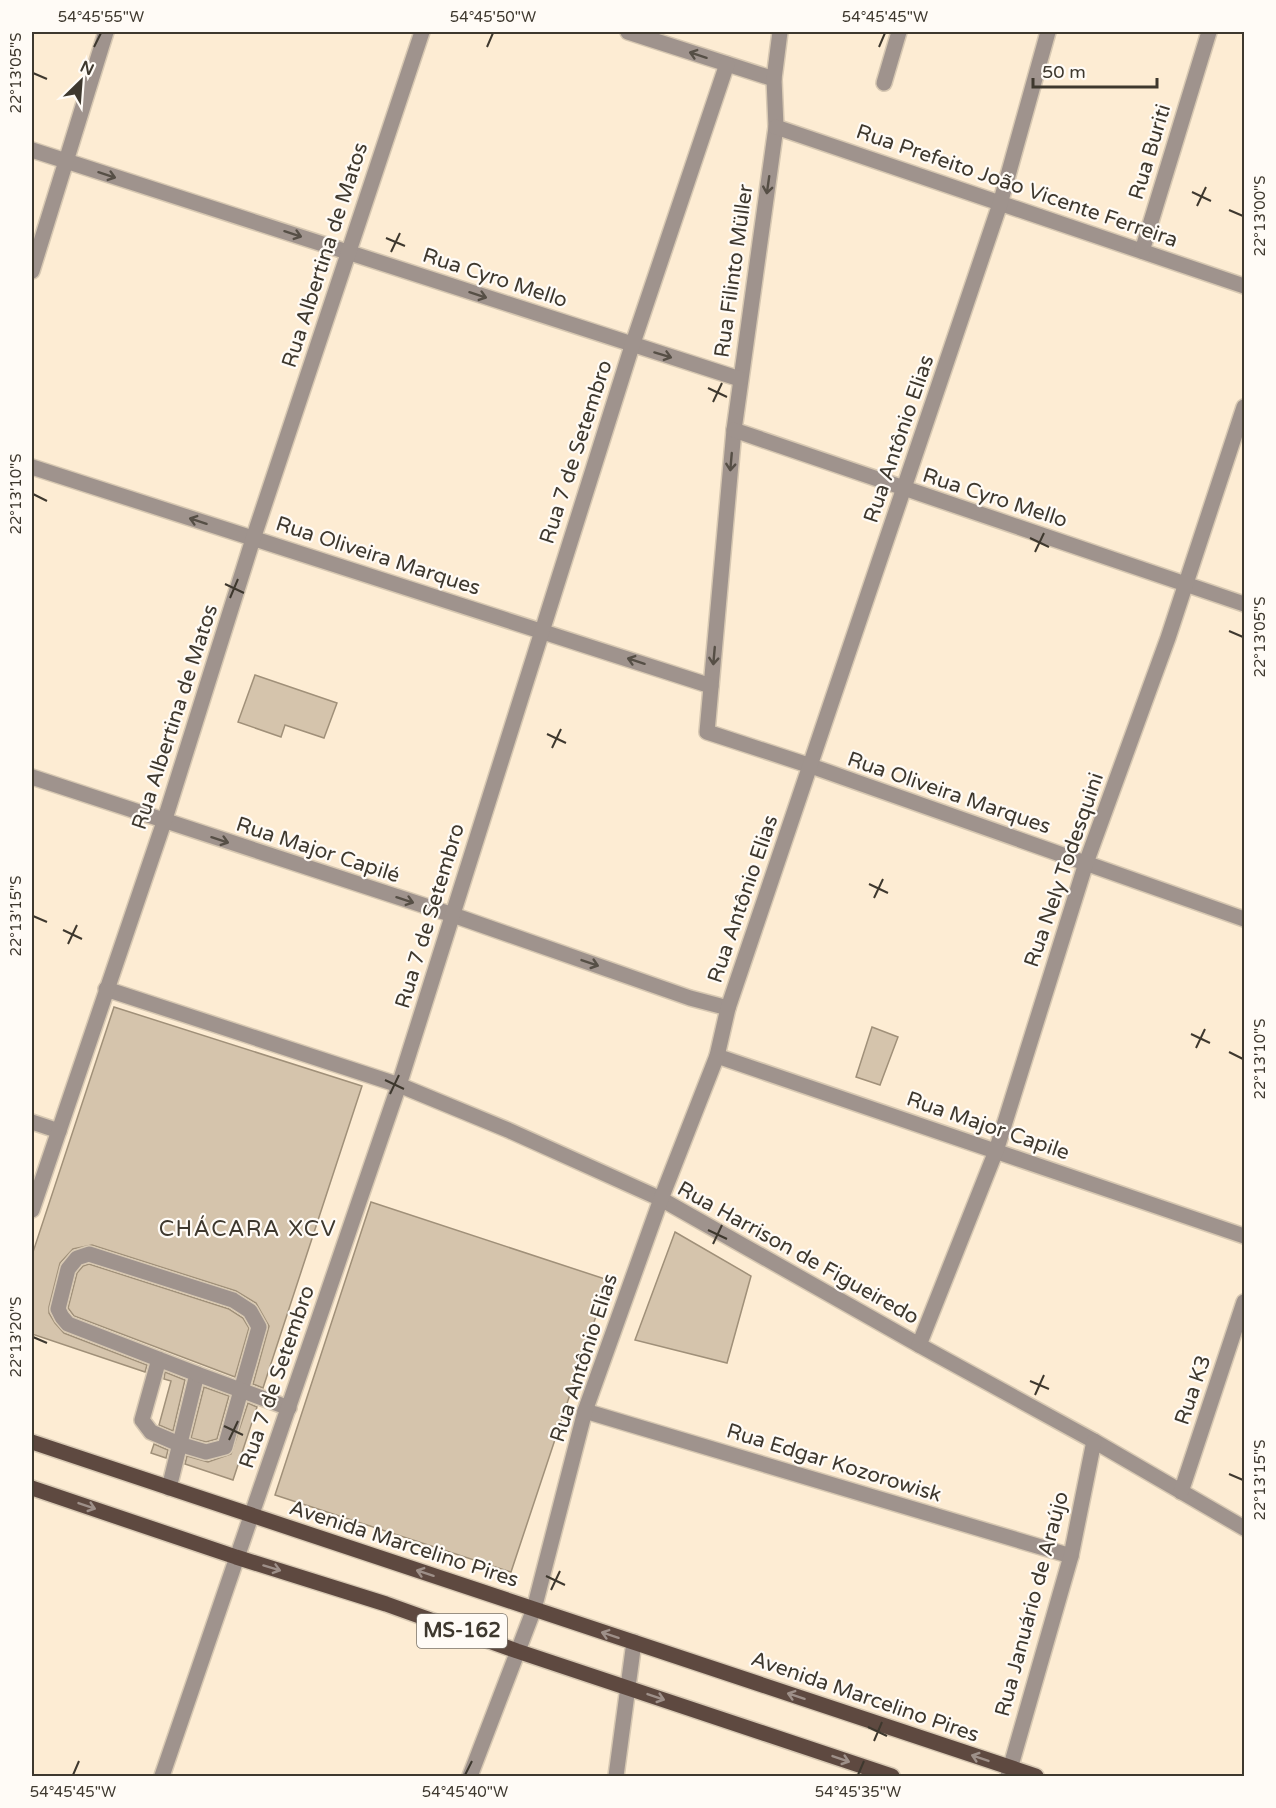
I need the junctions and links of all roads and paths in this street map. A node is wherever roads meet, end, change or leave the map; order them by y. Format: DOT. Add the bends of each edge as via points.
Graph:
graph roads {
  1 [pos="106,32"];
  2 [pos="422,32"];
  3 [pos="628,32"];
  4 [pos="780,32"];
  5 [pos="899,32"];
  6 [pos="1048,32"];
  7 [pos="1209,32"];
  8 [pos="726,64"];
  9 [pos="774,78"];
  10 [pos="884,83"];
  11 [pos="776,127"];
  12 [pos="32,150"];
  13 [pos="67,162"];
  14 [pos="1000,204"];
  15 [pos="348,251"];
  16 [pos="1142,251"];
  17 [pos="32,272"];
  18 [pos="1245,286"];
  19 [pos="632,346"];
  20 [pos="740,379"];
  21 [pos="1245,407"];
  22 [pos="734,430"];
  23 [pos="32,467"];
  24 [pos="903,489"];
  25 [pos="254,539"];
  26 [pos="1186,584"];
  27 [pos="1245,604"];
  28 [pos="541,630"];
  29 [pos="711,686"];
  30 [pos="707,732"];
  31 [pos="811,766"];
  32 [pos="32,777"];
  33 [pos="164,822"];
  34 [pos="1086,863"];
  35 [pos="453,915"];
  36 [pos="1245,919"];
  37 [pos="106,990"];
  38 [pos="729,1008"];
  39 [pos="717,1056"];
  40 [pos="399,1085"];
  41 [pos="32,1122"];
  42 [pos="59,1131"];
  43 [pos="996,1151"];
  44 [pos="661,1199"];
  45 [pos="32,1210"];
  46 [pos="1245,1236"];
  47 [pos="1245,1302"];
  48 [pos="919,1345"];
  49 [pos="159,1359"];
  50 [pos="197,1374"];
  51 [pos="241,1390"];
  52 [pos="289,1408"];
  53 [pos="585,1410"];
  54 [pos="1094,1441"];
  55 [pos="32,1442"];
  56 [pos="179,1444"];
  57 [pos="32,1488"];
  58 [pos="169,1488"];
  59 [pos="1181,1492"];
  60 [pos="252,1516"];
  61 [pos="1245,1528"];
  62 [pos="1071,1556"];
  63 [pos="236,1557"];
  64 [pos="534,1609"];
  65 [pos="634,1642"];
  66 [pos="517,1651"];
  67 [pos="629,1688"];
  68 [pos="1009,1772"];
  69 [pos="162,1776"];
  70 [pos="470,1776"];
  71 [pos="616,1776"];
  72 [pos="892,1776"];
  73 [pos="1036,1776"];
  1 -- 13 [label="street"];
  2 -- 15 [label="street, Rua Albertina de Matos"];
  8 -- 3 [label="street, one-way"];
  4 -- 9 [label="street, Rua Filinto Müller"];
  5 -- 10 [label="street"];
  6 -- 14 [label="street, Rua Antônio Elias"];
  7 -- 16 [label="street, Rua Buriti"];
  8 -- 9 [label="street"];
  8 -- 19 [label="street, Rua 7 de Setembro"];
  9 -- 11 [label="street, Rua Filinto Müller"];
  11 -- 14 [label="street, Rua Prefeito João Vicente Ferreira"];
  11 -- 20 [label="street, Rua Filinto Müller, one-way"];
  12 -- 13 [label="street, Rua Cyro Mello"];
  13 -- 15 [label="street, Rua Cyro Mello, one-way"];
  13 -- 17 [label="street"];
  14 -- 16 [label="street, Rua Prefeito João Vicente Ferreira"];
  14 -- 24 [label="street, Rua Antônio Elias"];
  15 -- 19 [label="street, Rua Cyro Mello, one-way"];
  15 -- 25 [label="street, Rua Albertina de Matos"];
  16 -- 18 [label="street, Rua Prefeito João Vicente Ferreira"];
  19 -- 20 [label="street, Rua Cyro Mello, one-way"];
  19 -- 28 [label="street, Rua 7 de Setembro"];
  20 -- 22 [label="street, Rua Filinto Müller"];
  21 -- 26 [label="street, Rua Nely Todesquini"];
  22 -- 24 [label="street, Rua Cyro Mello"];
  22 -- 29 [label="street, Rua Filinto Müller, one-way"];
  25 -- 23 [label="street, Rua Oliveira Marques, one-way"];
  24 -- 26 [label="street, Rua Cyro Mello"];
  24 -- 31 [label="street, Rua Antônio Elias"];
  25 -- 28 [label="street, Rua Oliveira Marques"];
  25 -- 33 [label="street, Rua Albertina de Matos"];
  26 -- 27 [label="street, Rua Cyro Mello"];
  26 -- 34 [label="street, Rua Nely Todesquini"];
  29 -- 28 [label="street, Rua Oliveira Marques, one-way"];
  28 -- 35 [label="street, Rua 7 de Setembro"];
  29 -- 30 [label="street, Rua Filinto Müller"];
  30 -- 31 [label="street, Rua Oliveira Marques"];
  31 -- 34 [label="street, Rua Oliveira Marques"];
  31 -- 38 [label="street, Rua Antônio Elias"];
  32 -- 33 [label="street, Rua Major Capilé"];
  33 -- 35 [label="street, Rua Major Capilé, one-way"];
  33 -- 37 [label="street, Rua Albertina de Matos"];
  34 -- 36 [label="street, Rua Oliveira Marques"];
  34 -- 43 [label="street, Rua Nely Todesquini"];
  35 -- 38 [label="street, Rua Major Capilé, one-way"];
  35 -- 40 [label="street, Rua 7 de Setembro"];
  37 -- 40 [label="street, Rua Harrison de Figueiredo"];
  37 -- 42 [label="street, Rua Albertina de Matos"];
  38 -- 39 [label="street, Rua Antônio Elias"];
  39 -- 43 [label="street, Rua Major Capile"];
  39 -- 44 [label="street, Rua Antônio Elias"];
  40 -- 44 [label="street, Rua Harrison de Figueiredo"];
  40 -- 52 [label="street, Rua 7 de Setembro"];
  41 -- 42 [label="street"];
  42 -- 45 [label="street, Rua Albertina de Matos"];
  43 -- 46 [label="street, Rua Major Capile"];
  43 -- 48 [label="street, Rua Nely Todesquini"];
  44 -- 48 [label="street, Rua Harrison de Figueiredo"];
  44 -- 53 [label="street, Rua Antônio Elias"];
  47 -- 59 [label="street, Rua K3"];
  48 -- 54 [label="street, Rua Harrison de Figueiredo"];
  49 -- 50 [label="street"];
  49 -- 51 [label="street" via="68,1324 62,1317 58,1309 68,1269 77,1258 89,1254 233,1300 249,1311 259,1327"];
  49 -- 56 [label="street" via="142,1420 151,1432"];
  50 -- 51 [label="street"];
  50 -- 56 [label="street"];
  51 -- 52 [label="street"];
  51 -- 56 [label="street" via="225,1447 206,1452"];
  52 -- 60 [label="street, Rua 7 de Setembro"];
  53 -- 62 [label="street, Rua Edgar Kozorowisk"];
  53 -- 64 [label="street, Rua Antônio Elias"];
  54 -- 59 [label="street, Rua Harrison de Figueiredo"];
  54 -- 62 [label="street, Rua Januário de Araújo"];
  55 -- 58 [label="main road, Avenida Marcelino Pires / MS-162"];
  56 -- 58 [label="street"];
  57 -- 63 [label="main road, MS-162, one-way"];
  58 -- 60 [label="main road, Avenida Marcelino Pires / MS-162"];
  59 -- 61 [label="street, Rua Harrison de Figueiredo"];
  60 -- 63 [label="street, Rua 7 de Setembro"];
  64 -- 60 [label="main road, Avenida Marcelino Pires / MS-162, one-way"];
  62 -- 68 [label="street, Rua Januário de Araújo"];
  63 -- 66 [label="main road, MS-162, one-way" via="386,1604"];
  63 -- 69 [label="street, Rua 7 de Setembro"];
  65 -- 64 [label="main road, Avenida Marcelino Pires / MS-162, one-way"];
  64 -- 66 [label="street, Rua Antônio Elias"];
  65 -- 67 [label="street"];
  68 -- 65 [label="main road, Avenida Marcelino Pires / MS-162, one-way"];
  66 -- 67 [label="main road, MS-162"];
  66 -- 70 [label="street, Rua Antônio Elias"];
  67 -- 71 [label="street"];
  67 -- 72 [label="main road, MS-162, one-way"];
  68 -- 73 [label="main road, Avenida Marcelino Pires / MS-162"];
}
